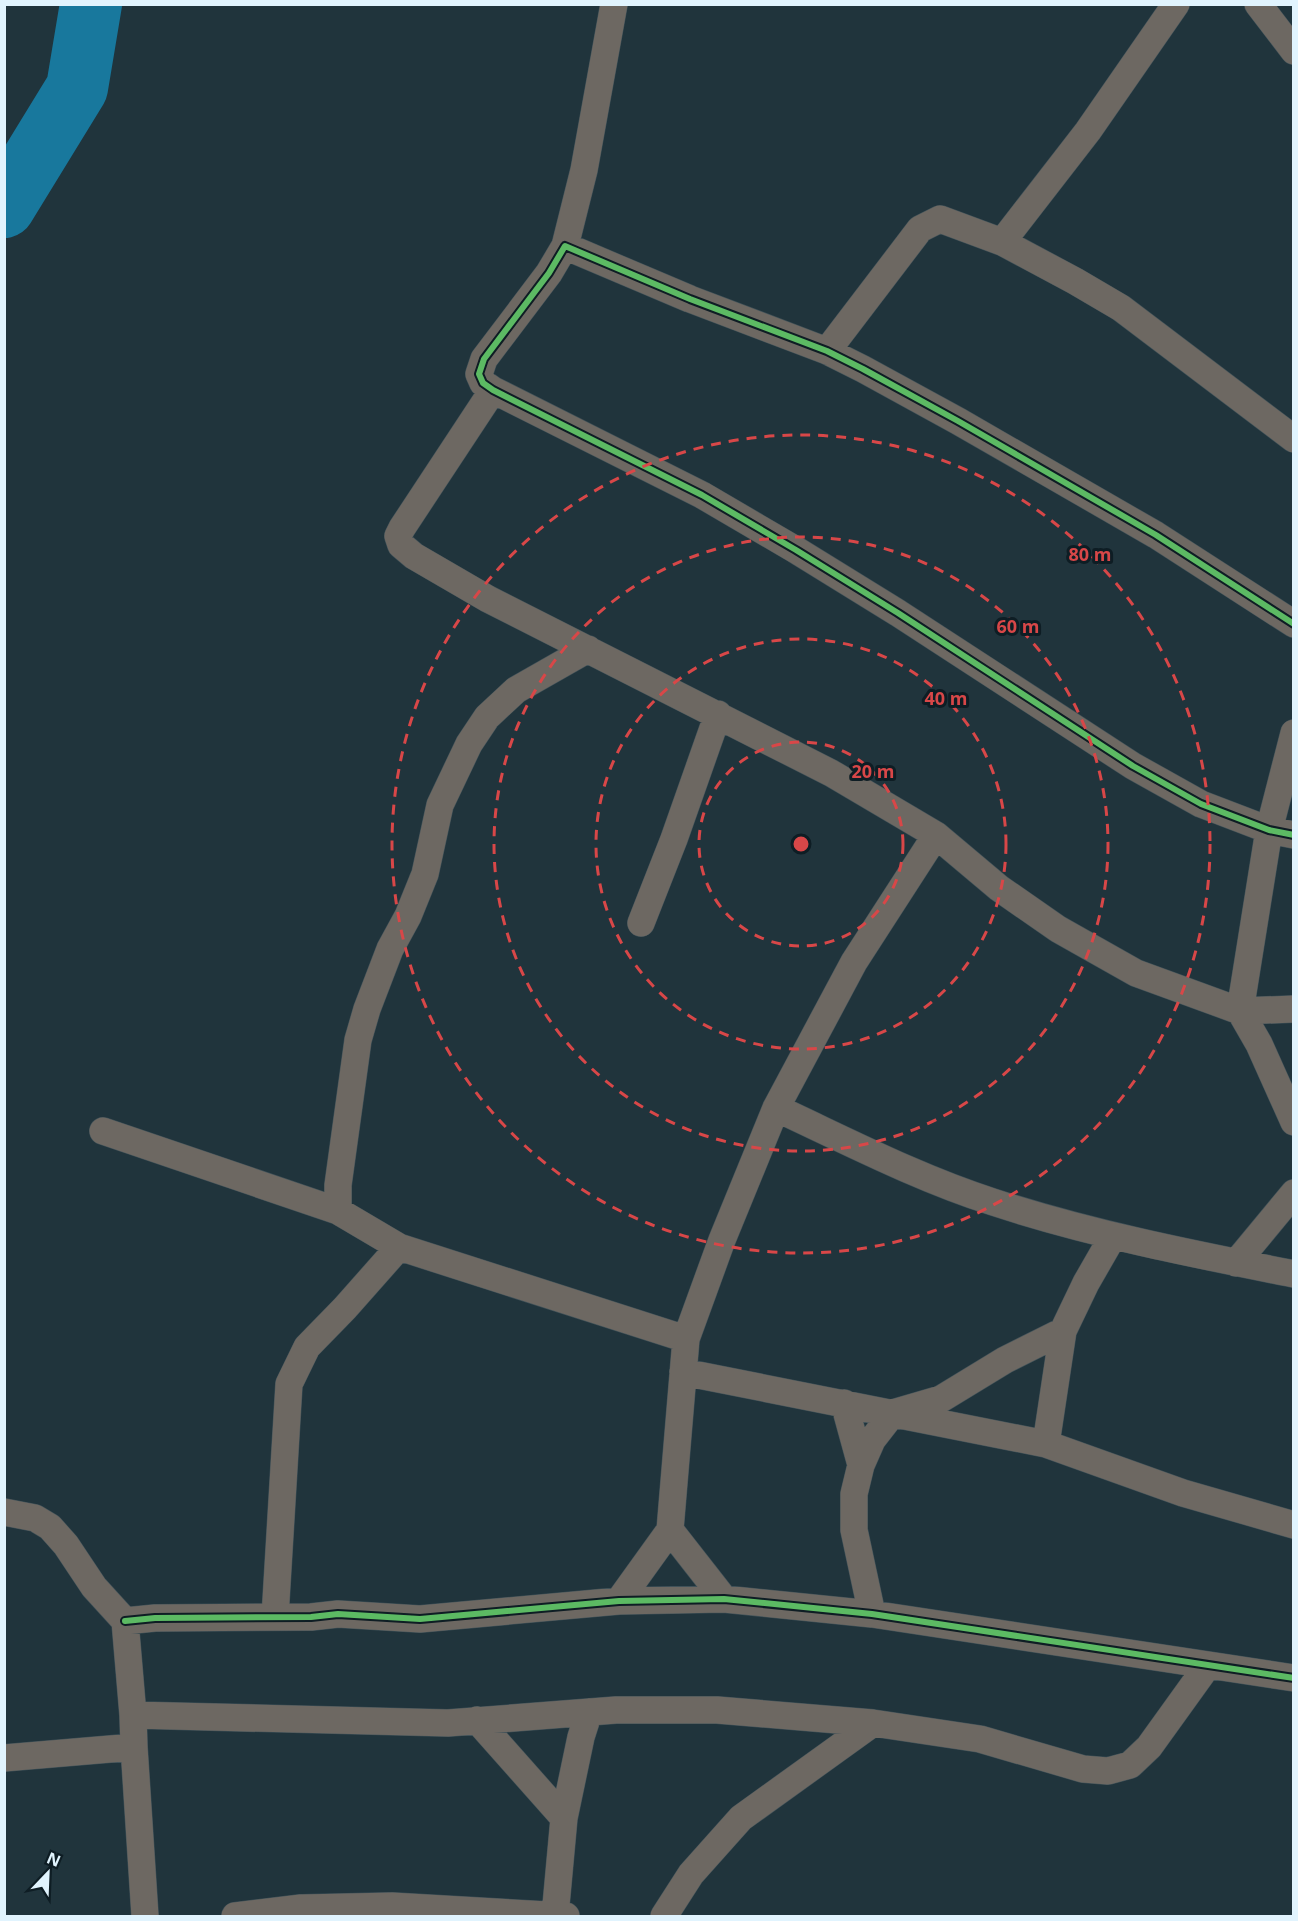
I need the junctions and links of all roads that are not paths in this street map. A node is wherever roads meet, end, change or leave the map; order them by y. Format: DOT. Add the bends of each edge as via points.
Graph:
graph roads {
  1 [pos="614,4"];
  2 [pos="1176,4"];
  3 [pos="1258,4"];
  4 [pos="1293,51"];
  5 [pos="1002,242"];
  6 [pos="566,246"];
  7 [pos="826,351"];
  8 [pos="493,390"];
  9 [pos="1293,439"];
  10 [pos="1293,624"];
  11 [pos="588,649"];
  12 [pos="718,714"];
  13 [pos="1293,733"];
  14 [pos="1281,833"];
  15 [pos="936,835"];
  16 [pos="641,923"];
  17 [pos="1293,1009"];
  18 [pos="1240,1011"];
  19 [pos="776,1108"];
  20 [pos="1293,1122"];
  21 [pos="103,1131"];
  22 [pos="1293,1194"];
  23 [pos="338,1211"];
  24 [pos="1113,1236"];
  25 [pos="399,1247"];
  26 [pos="1236,1263"];
  27 [pos="1293,1274"];
  28 [pos="1063,1331"];
  29 [pos="686,1339"];
  30 [pos="683,1372"];
  31 [pos="844,1403"];
  32 [pos="893,1413"];
  33 [pos="1046,1444"];
  34 [pos="861,1465"];
  35 [pos="4,1512"];
  36 [pos="1293,1525"];
  37 [pos="670,1530"];
  38 [pos="724,1599"];
  39 [pos="619,1601"];
  40 [pos="872,1614"];
  41 [pos="275,1617"];
  42 [pos="125,1621"];
  43 [pos="1208,1665"];
  44 [pos="1293,1678"];
  45 [pos="589,1712"];
  46 [pos="134,1715"];
  47 [pos="477,1720"];
  48 [pos="873,1723"];
  49 [pos="134,1747"];
  50 [pos="4,1758"];
  51 [pos="564,1818"];
  52 [pos="437,1913"];
  53 [pos="560,1916"];
  54 [pos="145,1917"];
  55 [pos="235,1917"];
  56 [pos="663,1917"];
  1 -- 6 [label="street"];
  2 -- 5 [label="street" via="1088,131"];
  3 -- 4 [label="street"];
  5 -- 7 [label="street" via="940,219 920,229"];
  5 -- 9 [label="street" via="1121,308"];
  6 -- 7 [label="street"];
  6 -- 8 [label="street" via="484,359 478,374"];
  7 -- 10 [label="street" via="958,421 1156,535"];
  8 -- 11 [label="street" via="402,528 398,536 401,545 488,599"];
  8 -- 14 [label="street" via="702,495 796,550 1133,766 1201,804"];
  11 -- 12 [label="street"];
  11 -- 23 [label="street" via="516,690 487,717 469,744 440,805 425,874 377,981 358,1040 338,1185"];
  12 -- 15 [label="street" via="831,773"];
  12 -- 16 [label="street"];
  13 -- 14 [label="street"];
  14 -- 18 [label="street"];
  15 -- 18 [label="street" via="999,888 1058,929 1136,973"];
  15 -- 19 [label="street" via="854,962"];
  17 -- 18 [label="street"];
  18 -- 20 [label="street"];
  19 -- 24 [label="street" via="903,1167 993,1202"];
  19 -- 29 [label="street"];
  21 -- 23 [label="street"];
  22 -- 26 [label="street"];
  23 -- 25 [label="street"];
  24 -- 26 [label="street"];
  24 -- 28 [label="street"];
  25 -- 29 [label="street"];
  25 -- 41 [label="street" via="307,1347 289,1384"];
  26 -- 27 [label="street"];
  28 -- 32 [label="street" via="941,1399"];
  28 -- 33 [label="street"];
  29 -- 30 [label="street"];
  30 -- 31 [label="street"];
  30 -- 37 [label="street"];
  31 -- 32 [label="street"];
  31 -- 34 [label="street"];
  32 -- 33 [label="street"];
  32 -- 34 [label="street" via="872,1440"];
  33 -- 36 [label="street" via="1183,1493"];
  34 -- 40 [label="street" via="854,1494 854,1530"];
  35 -- 42 [label="street" via="35,1518 50,1527 94,1587"];
  37 -- 38 [label="street"];
  37 -- 39 [label="street"];
  38 -- 39 [label="street"];
  38 -- 40 [label="street"];
  39 -- 41 [label="street" via="420,1619 338,1614"];
  40 -- 43 [label="street"];
  41 -- 42 [label="street"];
  42 -- 46 [label="street"];
  43 -- 44 [label="street"];
  43 -- 48 [label="street" via="1149,1748 1130,1765 1108,1771 1083,1769 980,1739"];
  45 -- 47 [label="street"];
  45 -- 48 [label="street" via="717,1710"];
  45 -- 51 [label="street"];
  46 -- 47 [label="street" via="448,1723"];
  46 -- 49 [label="street"];
  47 -- 51 [label="street"];
  48 -- 56 [label="street" via="741,1818 691,1874"];
  49 -- 50 [label="street"];
  49 -- 54 [label="street"];
  51 -- 53 [label="street"];
  52 -- 53 [label="street"];
  52 -- 55 [label="street" via="392,1906 301,1908"];
}
